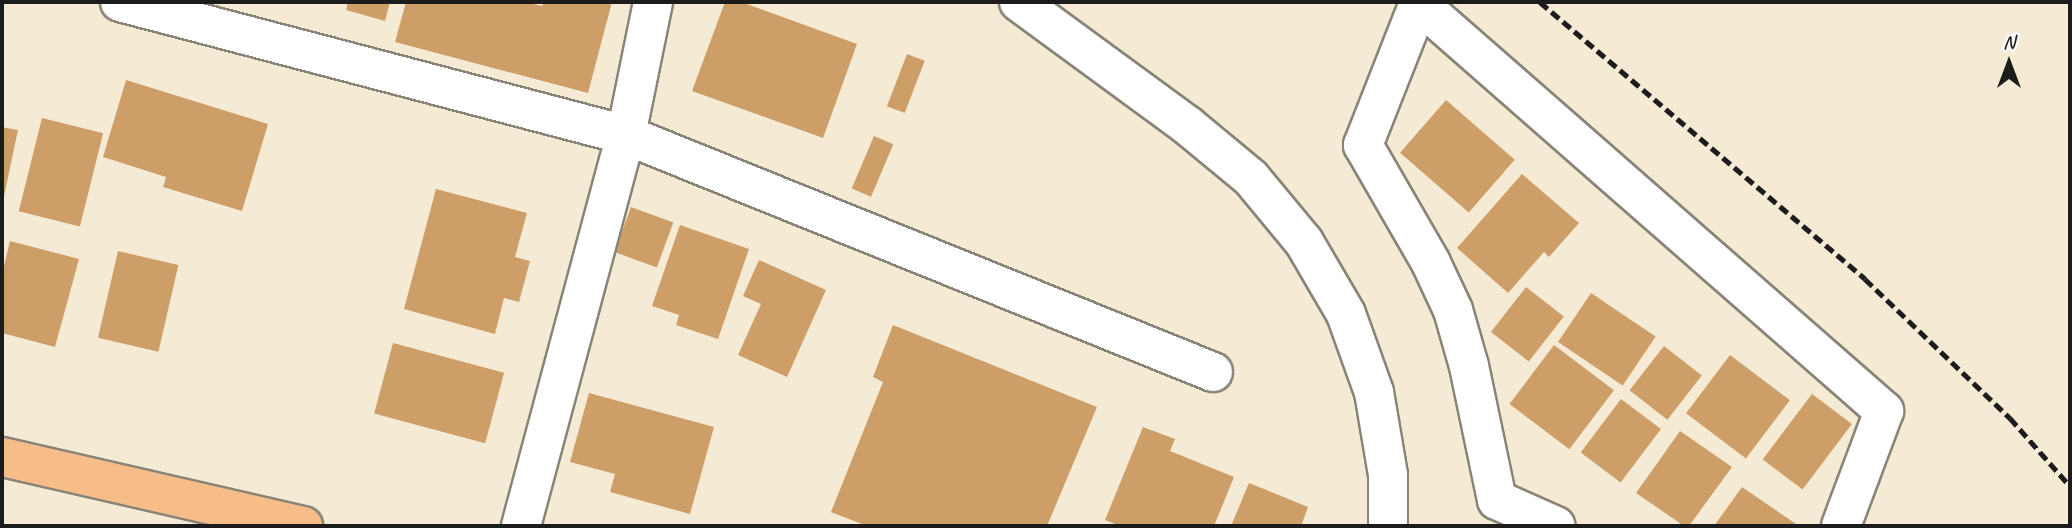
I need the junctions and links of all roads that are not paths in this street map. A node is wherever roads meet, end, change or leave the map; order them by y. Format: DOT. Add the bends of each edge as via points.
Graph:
graph roads {
  1 [pos="120,2"];
  2 [pos="653,2"];
  3 [pos="1418,3"];
  4 [pos="1032,11"];
  5 [pos="626,135"];
  6 [pos="1213,372"];
  7 [pos="2,457"];
  8 [pos="303,526"];
  9 [pos="521,526"];
  10 [pos="1388,526"];
  11 [pos="1556,526"];
  12 [pos="1841,526"];
  1 -- 5 [label="street"];
  2 -- 5 [label="street"];
  3 -- 11 [label="street" via="1363,145 1453,310 1497,500"];
  3 -- 12 [label="street" via="1884,411"];
  4 -- 10 [label="street" via="1251,178 1304,242 1346,314 1374,392 1388,475"];
  5 -- 6 [label="street"];
  5 -- 9 [label="street"];
  7 -- 8 [label="main road"];
}
